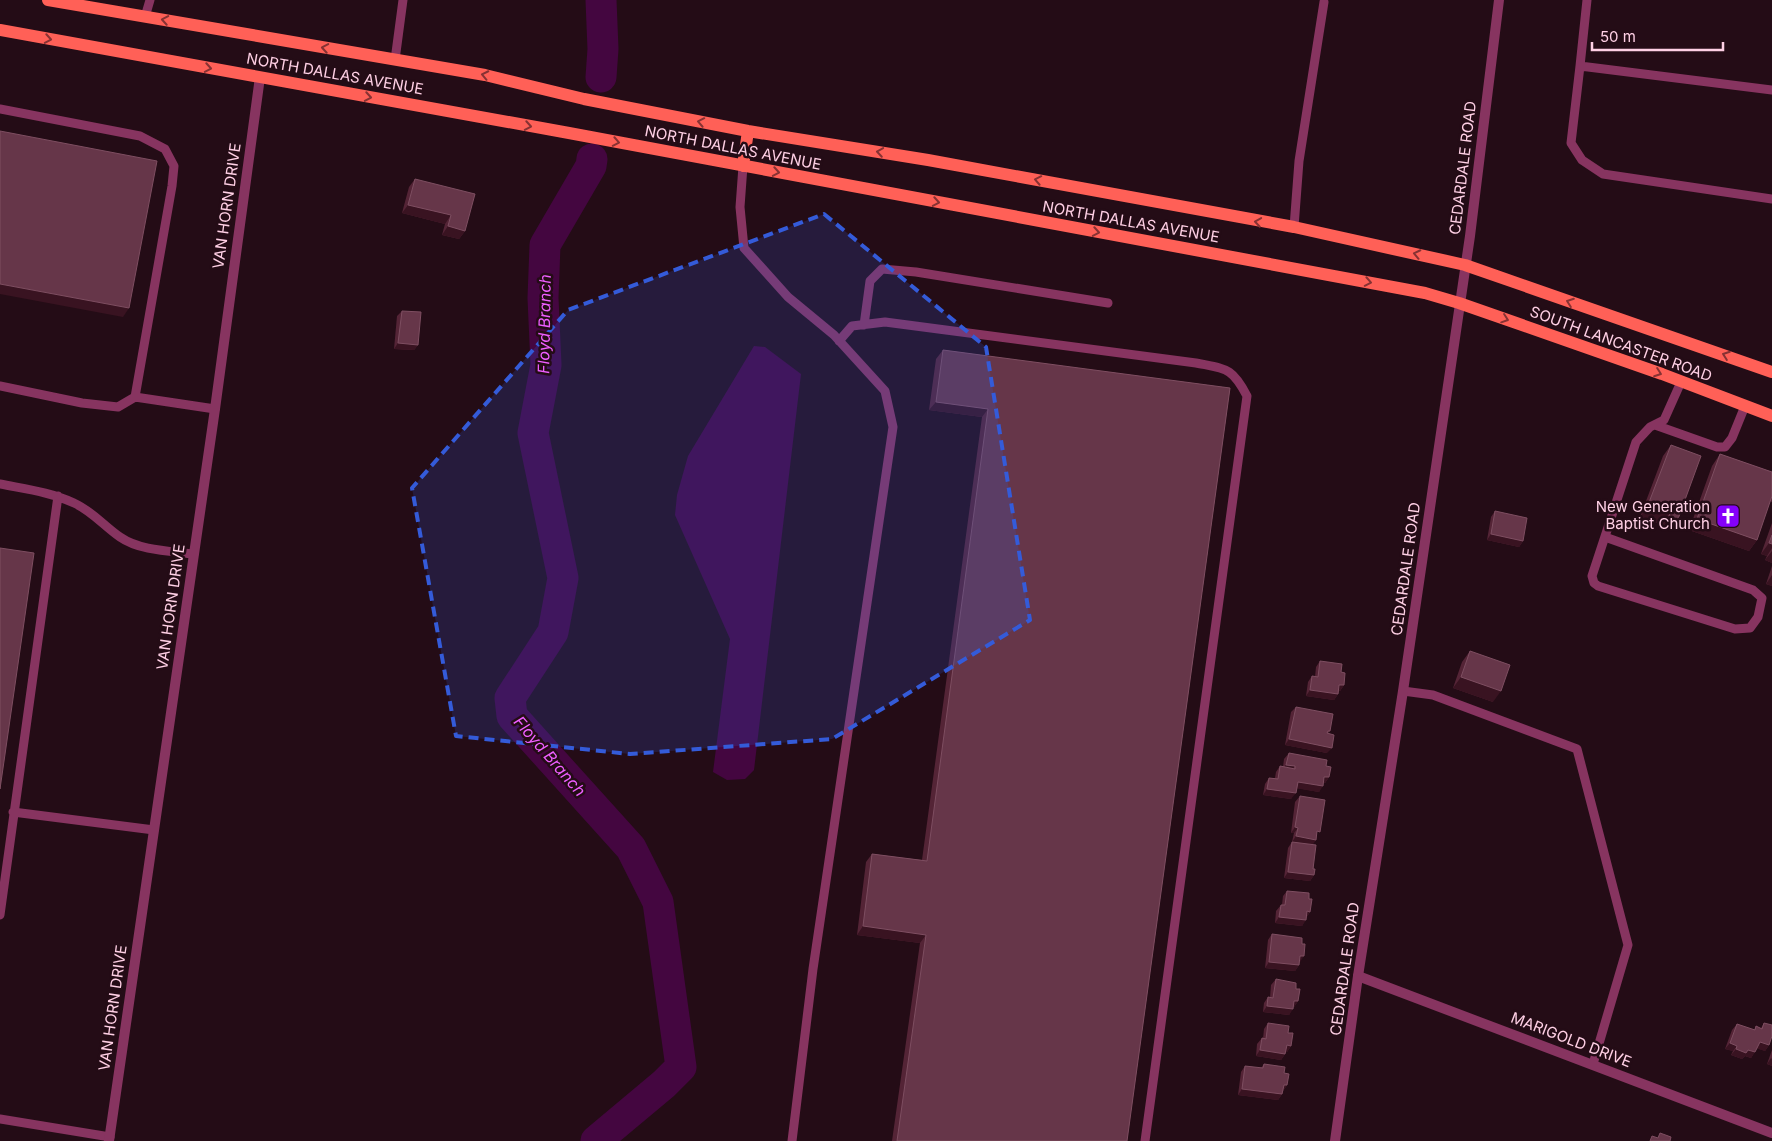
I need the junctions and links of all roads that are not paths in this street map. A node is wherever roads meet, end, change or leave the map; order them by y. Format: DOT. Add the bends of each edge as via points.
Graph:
graph roads {
  1 [pos="48,0"];
  2 [pos="150,0"];
  3 [pos="403,0"];
  4 [pos="1499,0"];
  5 [pos="1587,0"];
  6 [pos="1324,2"];
  7 [pos="145,17"];
  8 [pos="0,30"];
  9 [pos="395,60"];
  10 [pos="1580,66"];
  11 [pos="260,77"];
  12 [pos="1772,90"];
  13 [pos="0,108"];
  14 [pos="748,131"];
  15 [pos="743,166"];
  16 [pos="1772,199"];
  17 [pos="1294,227"];
  18 [pos="1465,265"];
  19 [pos="1108,303"];
  20 [pos="1459,303"];
  21 [pos="864,325"];
  22 [pos="839,340"];
  23 [pos="1772,372"];
  24 [pos="1681,382"];
  25 [pos="0,386"];
  26 [pos="135,397"];
  27 [pos="1745,406"];
  28 [pos="215,409"];
  29 [pos="1772,416"];
  30 [pos="1655,425"];
  31 [pos="0,484"];
  32 [pos="58,496"];
  33 [pos="1605,537"];
  34 [pos="194,554"];
  35 [pos="1403,692"];
  36 [pos="13,812"];
  37 [pos="154,830"];
  38 [pos="0,915"];
  39 [pos="1358,976"];
  40 [pos="1593,1064"];
  41 [pos="0,1119"];
  42 [pos="1772,1133"];
  43 [pos="110,1139"];
  44 [pos="792,1141"];
  45 [pos="1146,1141"];
  46 [pos="1335,1141"];
  1 -- 7 [label="main road, NORTH DALLAS AVENUE"];
  2 -- 7 [label="lane"];
  3 -- 9 [label="lane"];
  4 -- 18 [label="street, CEDARDALE ROAD"];
  5 -- 10 [label="lane"];
  6 -- 17 [label="lane" via="1299,161"];
  9 -- 7 [label="main road, NORTH DALLAS AVENUE, one-way"];
  8 -- 11 [label="main road, NORTH DALLAS AVENUE, one-way"];
  14 -- 9 [label="main road, NORTH DALLAS AVENUE, one-way" via="485,75"];
  10 -- 12 [label="lane"];
  10 -- 16 [label="lane" via="1571,143 1582,160 1602,174"];
  11 -- 15 [label="main road, NORTH DALLAS AVENUE, one-way"];
  11 -- 28 [label="street, VAN HORN DRIVE"];
  13 -- 26 [label="lane" via="140,136 165,149 174,166"];
  14 -- 15 [label="main road"];
  17 -- 14 [label="main road, NORTH DALLAS AVENUE, one-way" via="928,160"];
  15 -- 20 [label="main road, NORTH DALLAS AVENUE, one-way" via="1425,293"];
  15 -- 22 [label="lane" via="740,207 744,248 788,297"];
  18 -- 17 [label="main road, NORTH DALLAS AVENUE, one-way"];
  18 -- 20 [label="street, CEDARDALE ROAD"];
  23 -- 18 [label="main road, SOUTH LANCASTER ROAD, one-way"];
  19 -- 21 [label="lane" via="926,273 882,269 870,281"];
  20 -- 24 [label="main road, SOUTH LANCASTER ROAD, one-way"];
  20 -- 35 [label="street, CEDARDALE ROAD"];
  21 -- 22 [label="lane" via="852,326"];
  21 -- 45 [label="lane" via="885,322 1196,363 1227,370 1239,381 1247,396"];
  22 -- 44 [label="lane" via="885,391 893,427 812,969"];
  24 -- 27 [label="main road, SOUTH LANCASTER ROAD"];
  24 -- 30 [label="lane" via="1664,420"];
  25 -- 26 [label="lane" via="118,407"];
  26 -- 28 [label="lane"];
  27 -- 29 [label="main road, SOUTH LANCASTER ROAD"];
  27 -- 30 [label="lane" via="1732,438 1725,446 1717,447"];
  28 -- 34 [label="street, VAN HORN DRIVE"];
  30 -- 33 [label="lane" via="1636,442"];
  31 -- 32 [label="lane"];
  32 -- 34 [label="lane" via="92,512 121,538 140,546"];
  32 -- 36 [label="lane"];
  33 -- 33 [label="lane" via="1592,576 1598,586 1735,629 1750,628 1758,617 1762,598 1753,590"];
  34 -- 37 [label="street, VAN HORN DRIVE"];
  35 -- 39 [label="street, CEDARDALE ROAD"];
  35 -- 40 [label="lane" via="1433,695 1577,749 1628,945"];
  36 -- 37 [label="lane"];
  36 -- 38 [label="lane"];
  37 -- 43 [label="street, VAN HORN DRIVE"];
  39 -- 40 [label="street, MARIGOLD DRIVE"];
  39 -- 46 [label="street, CEDARDALE ROAD"];
  40 -- 42 [label="street, MARIGOLD DRIVE"];
  41 -- 43 [label="lane"];
}
